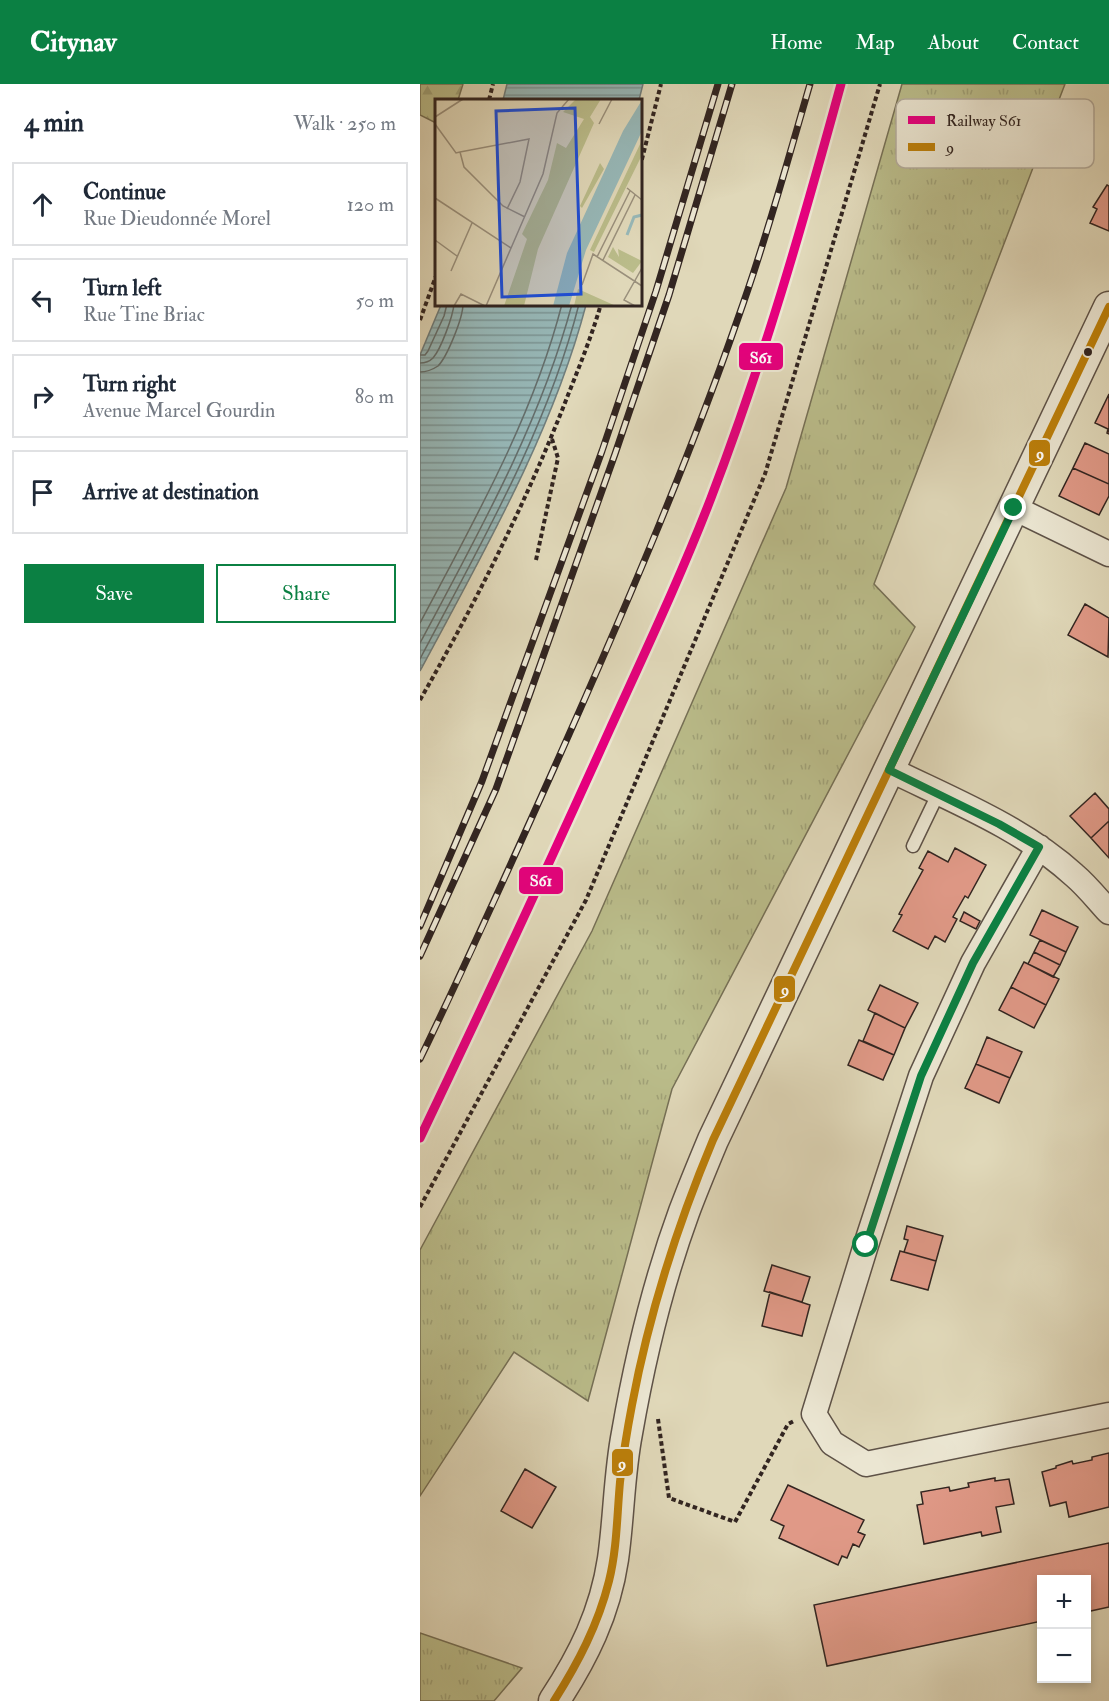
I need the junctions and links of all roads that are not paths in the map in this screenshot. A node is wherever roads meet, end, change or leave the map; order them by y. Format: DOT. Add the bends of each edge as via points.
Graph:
graph roads {
  1 [pos="1109,307"];
  2 [pos="1014,508"];
  3 [pos="1109,554"];
  4 [pos="889,770"];
  5 [pos="938,794"];
  6 [pos="913,846"];
  7 [pos="1039,847"];
  8 [pos="1109,912"];
  9 [pos="1109,1414"];
  10 [pos="554,1701"];
  1 -- 2 [label="street"];
  2 -- 3 [label="street"];
  2 -- 4 [label="street"];
  4 -- 5 [label="street"];
  4 -- 10 [label="street" via="713,1140 684,1213 656,1300 626,1434 606,1593 578,1665"];
  5 -- 6 [label="lane"];
  5 -- 7 [label="street"];
  7 -- 8 [label="street" via="1075,875"];
  7 -- 9 [label="street" via="973,963 921,1076 814,1414 831,1443 867,1464"];
}
